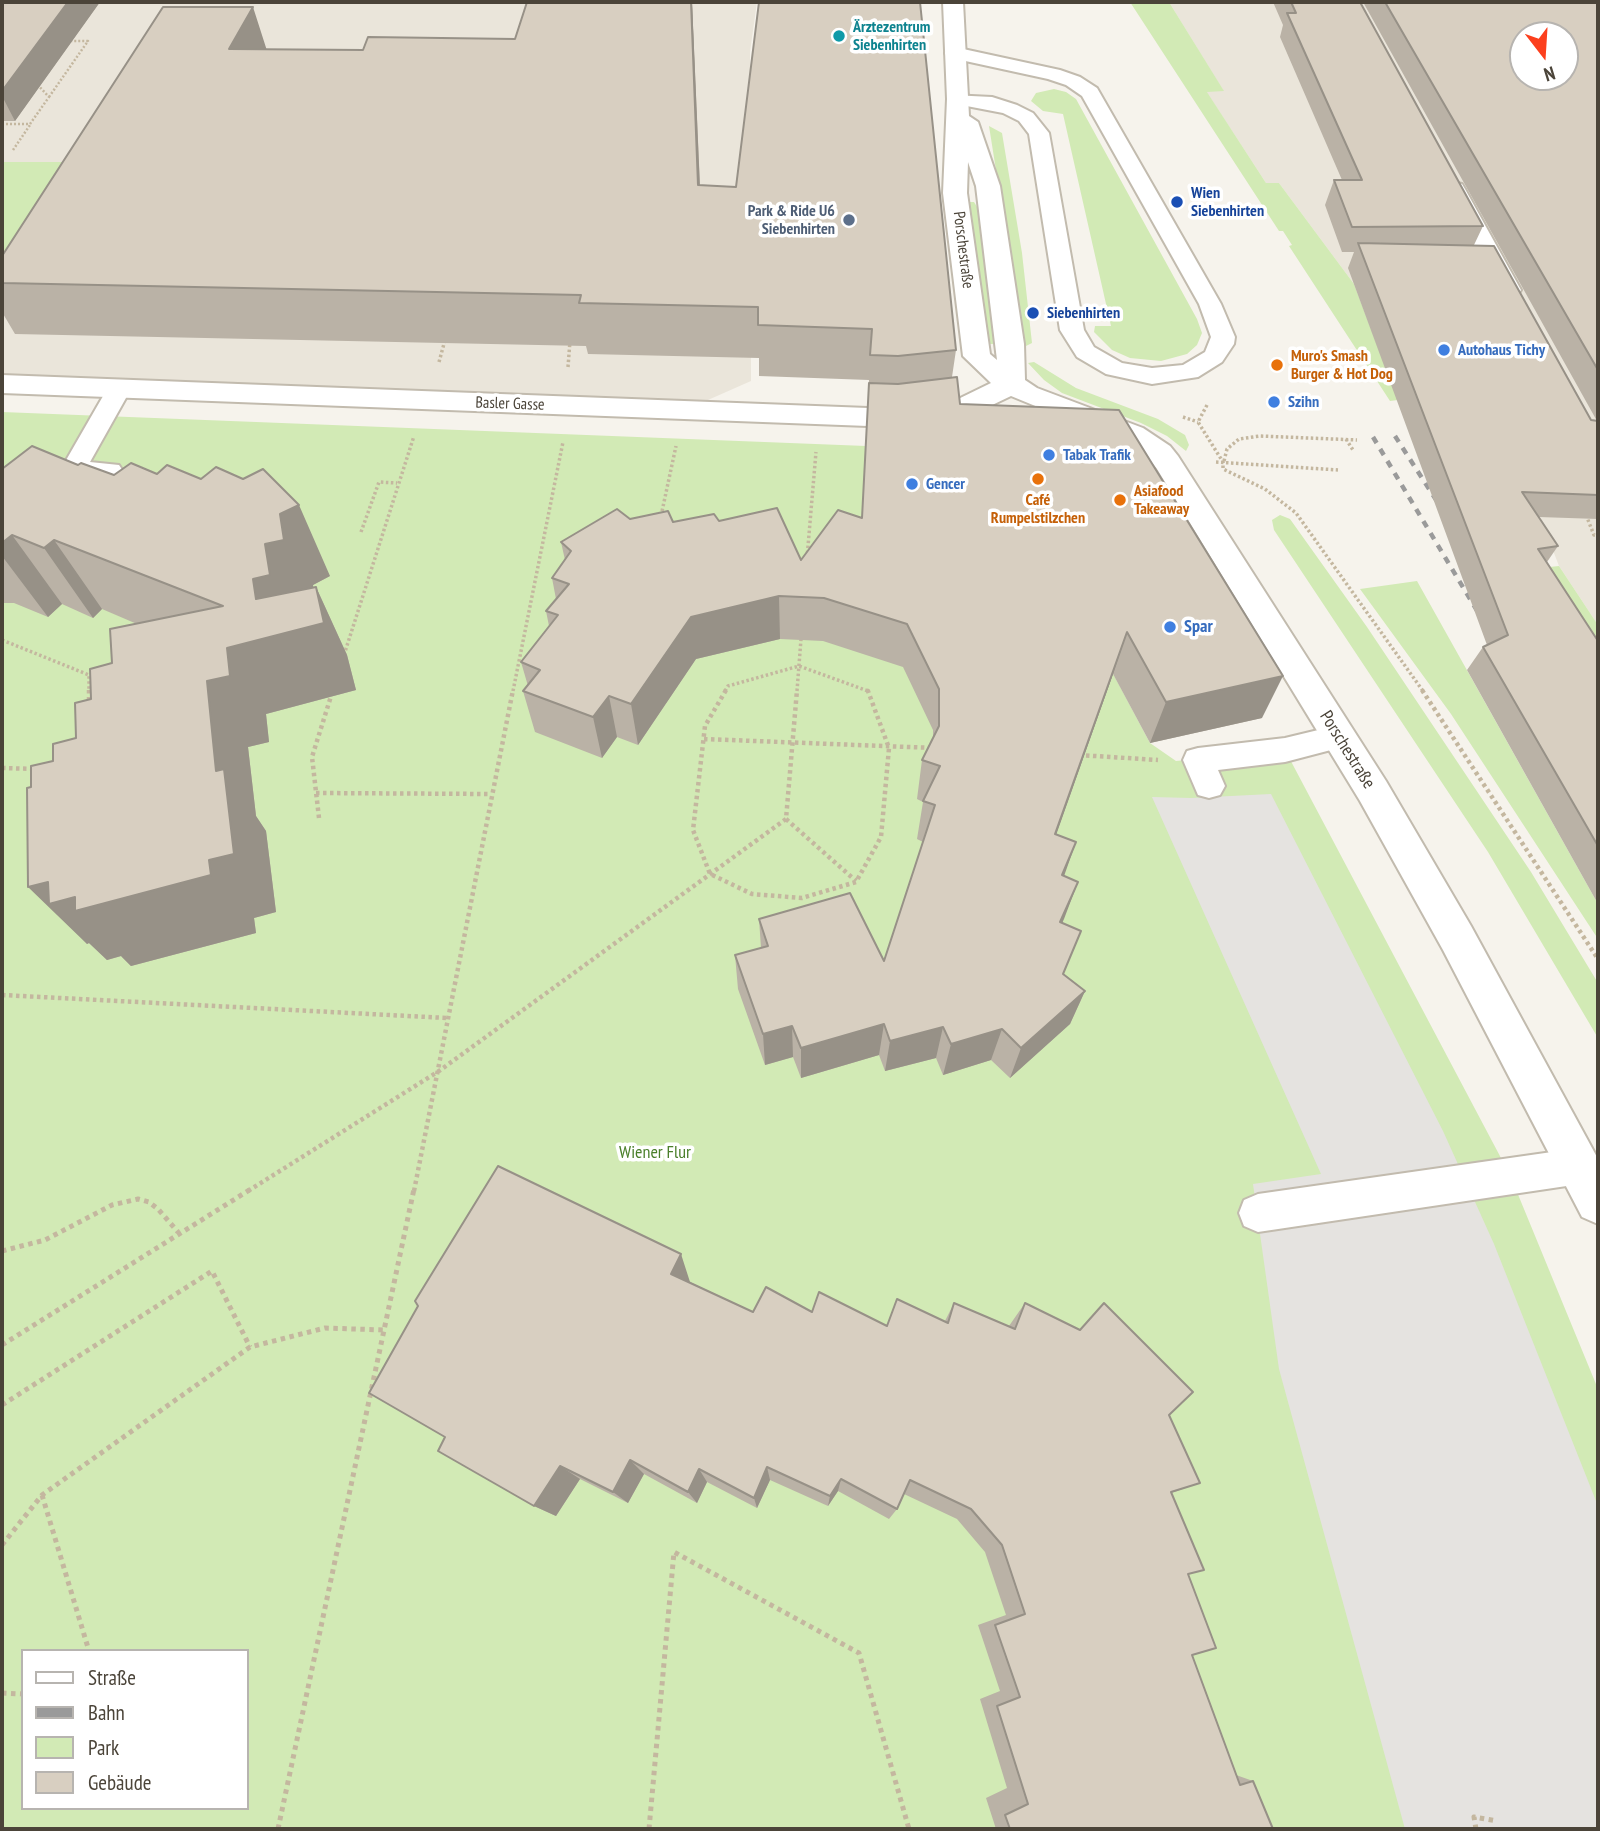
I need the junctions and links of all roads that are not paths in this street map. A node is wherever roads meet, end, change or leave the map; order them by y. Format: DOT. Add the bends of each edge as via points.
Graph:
graph roads {
  1 [pos="953,2"];
  2 [pos="954,52"];
  3 [pos="1073,81"];
  4 [pos="1015,95"];
  5 [pos="958,99"];
  6 [pos="1441,167"];
  7 [pos="1464,261"];
  8 [pos="1492,261"];
  9 [pos="1518,309"];
  10 [pos="2,384"];
  11 [pos="1011,384"];
  12 [pos="119,389"];
  13 [pos="36,469"];
  14 [pos="73,470"];
  15 [pos="110,471"];
  16 [pos="1339,737"];
  17 [pos="1204,773"];
  18 [pos="1580,1166"];
  19 [pos="1598,1202"];
  20 [pos="1258,1213"];
  1 -- 2 [label="street, Porschestraße"];
  2 -- 3 [label="lane"];
  2 -- 5 [label="street, Porschestraße"];
  3 -- 4 [label="lane" via="1041,81"];
  3 -- 4 [label="lane" via="1094,98 1222,329 1219,351 1199,368 1166,376 1140,375 1104,364 1079,345 1058,262 1039,133"];
  4 -- 5 [label="lane" via="992,103"];
  5 -- 11 [label="street, Porschestraße" via="988,186 1010,344"];
  5 -- 11 [label="street, Porschestraße" via="956,193 976,349 984,364"];
  6 -- 8 [label="street"];
  7 -- 8 [label="lane"];
  8 -- 9 [label="street"];
  10 -- 12 [label="street, Basler Gasse"];
  11 -- 12 [label="street, Basler Gasse" via="969,407 939,415 894,418"];
  11 -- 16 [label="street, Porschestraße" via="1052,406 1133,435 1160,453"];
  12 -- 14 [label="lane"];
  13 -- 14 [label="lane"];
  14 -- 15 [label="lane"];
  16 -- 17 [label="lane"];
  16 -- 18 [label="street, Porschestraße" via="1457,938"];
  18 -- 19 [label="street, Porschestraße"];
  18 -- 20 [label="lane"];
}
